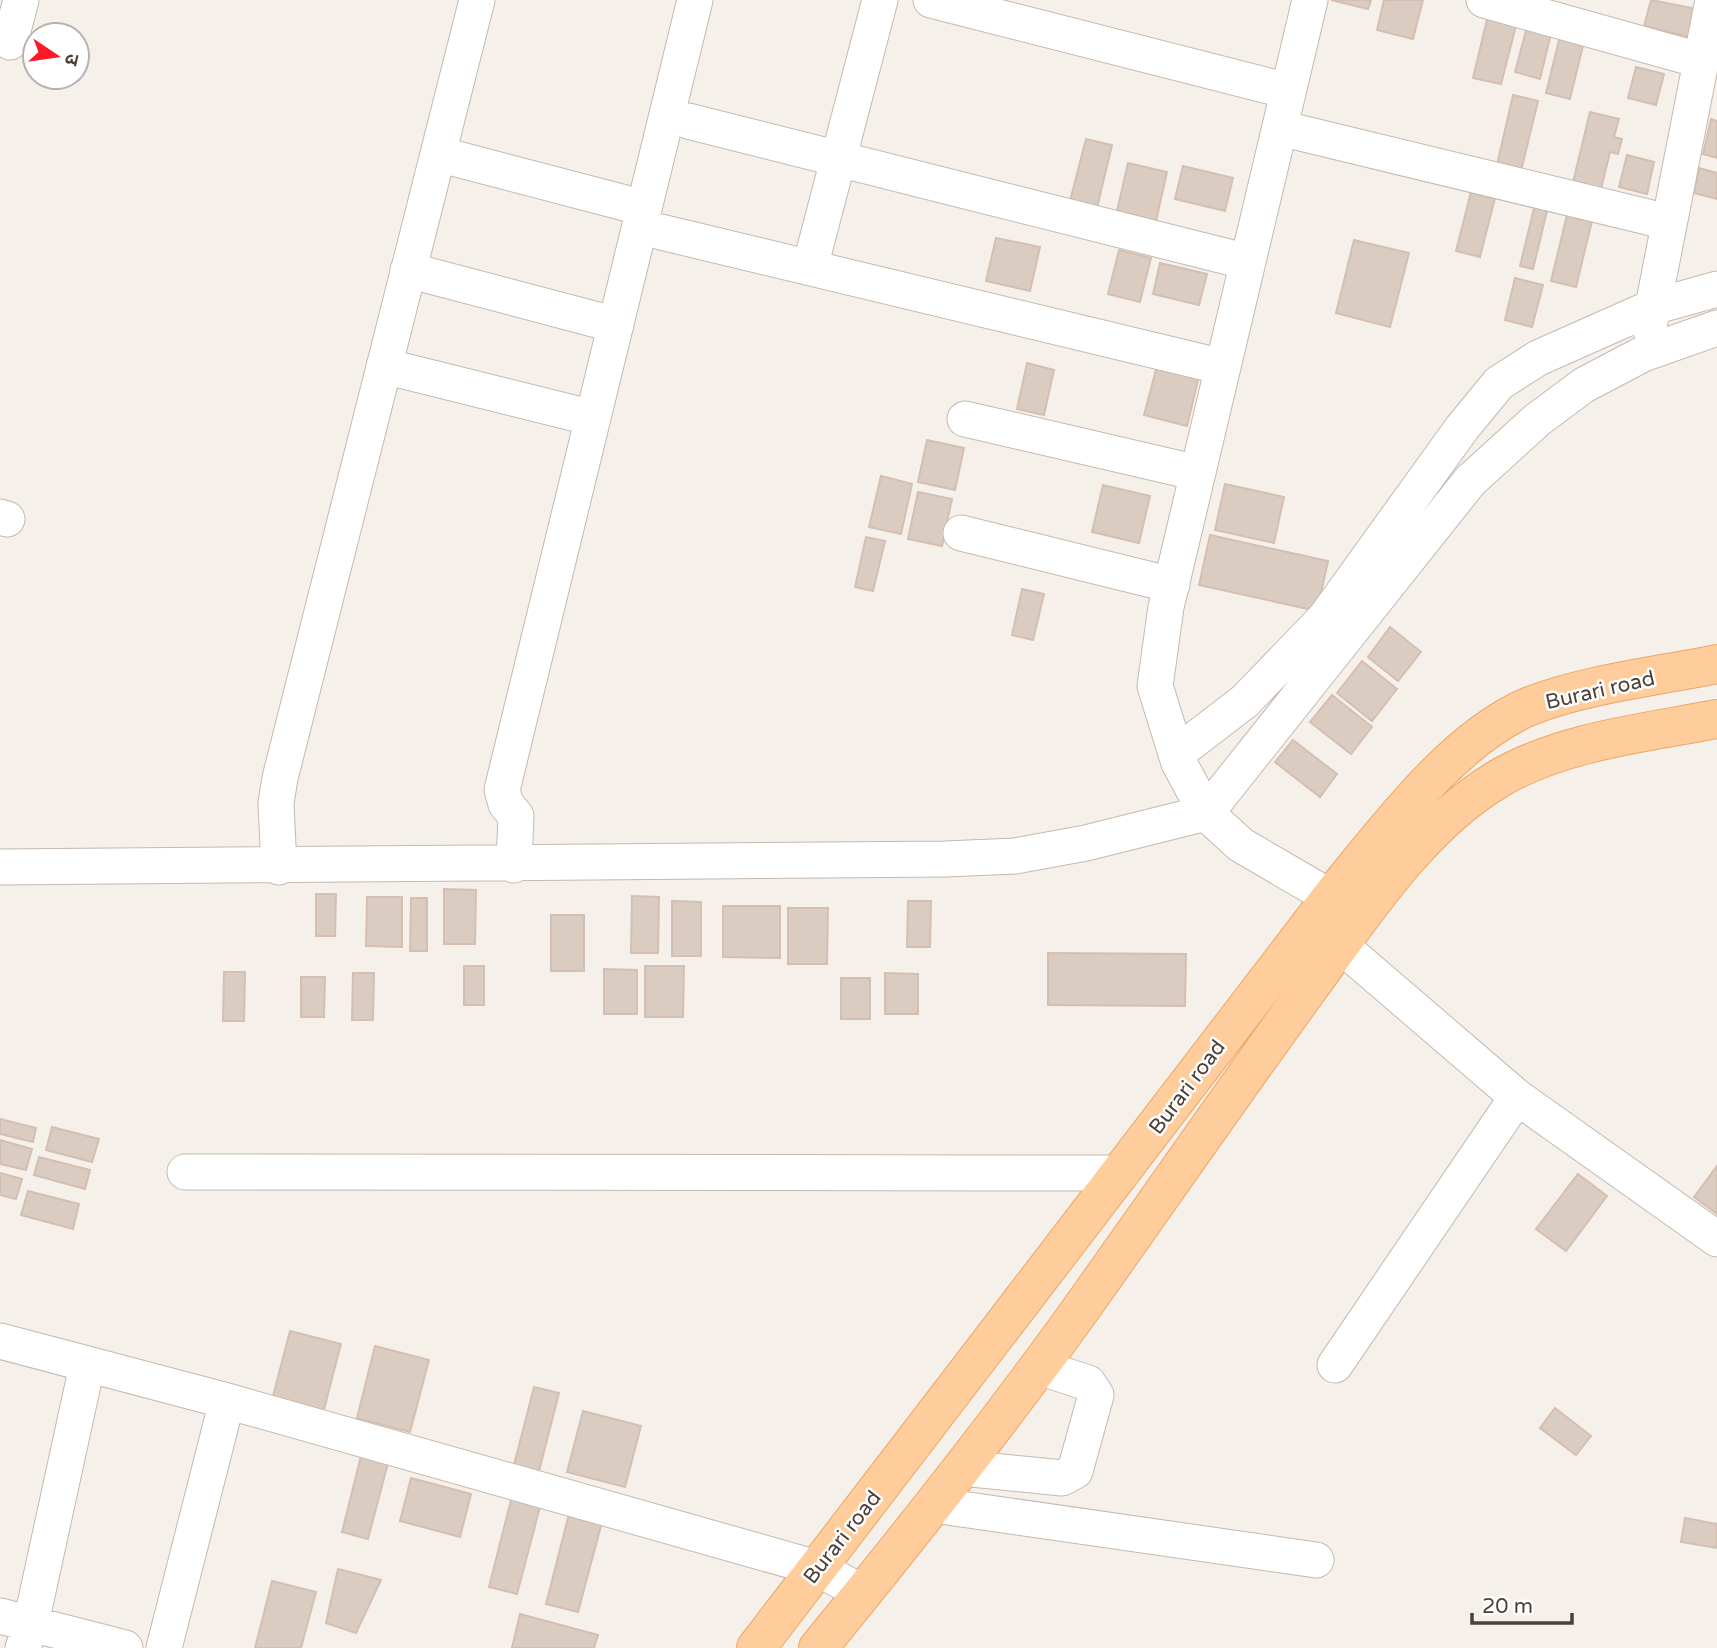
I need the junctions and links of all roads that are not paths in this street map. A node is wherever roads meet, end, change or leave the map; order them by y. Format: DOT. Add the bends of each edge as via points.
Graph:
graph roads {
  1 [pos="21,0"];
  2 [pos="477,0"];
  3 [pos="695,0"];
  4 [pos="718,0"];
  5 [pos="880,0"];
  6 [pos="931,0"];
  7 [pos="1310,0"];
  8 [pos="1484,0"];
  9 [pos="1713,0"];
  10 [pos="15,43"];
  11 [pos="1699,60"];
  12 [pos="1288,91"];
  13 [pos="688,121"];
  14 [pos="1280,128"];
  15 [pos="438,154"];
  16 [pos="838,156"];
  17 [pos="653,220"];
  18 [pos="1668,222"];
  19 [pos="1248,262"];
  20 [pos="810,267"];
  21 [pos="408,270"];
  22 [pos="1717,289"];
  23 [pos="1653,307"];
  24 [pos="616,326"];
  25 [pos="1717,328"];
  26 [pos="1643,354"];
  27 [pos="384,366"];
  28 [pos="1223,367"];
  29 [pos="593,418"];
  30 [pos="965,419"];
  31 [pos="1198,473"];
  32 [pos="961,533"];
  33 [pos="1172,585"];
  34 [pos="1717,664"];
  35 [pos="1717,719"];
  36 [pos="1188,779"];
  37 [pos="516,838"];
  38 [pos="277,847"];
  39 [pos="0,867"];
  40 [pos="1345,919"];
  41 [pos="1517,1097"];
  42 [pos="185,1172"];
  43 [pos="1122,1173"];
  44 [pos="1717,1239"];
  45 [pos="0,1341"];
  46 [pos="1335,1365"];
  47 [pos="88,1366"];
  48 [pos="1039,1367"];
  49 [pos="227,1401"];
  50 [pos="962,1468"];
  51 [pos="934,1505"];
  52 [pos="1316,1560"];
  53 [pos="817,1569"];
  54 [pos="863,1593"];
  55 [pos="18,1629"];
  56 [pos="125,1648"];
  57 [pos="164,1648"];
  58 [pos="756,1648"];
  59 [pos="818,1648"];
  1 -- 10 [label="street"];
  2 -- 15 [label="street"];
  3 -- 17 [label="street"];
  4 -- 13 [label="street"];
  5 -- 16 [label="street"];
  6 -- 12 [label="street"];
  7 -- 12 [label="street"];
  8 -- 11 [label="street"];
  9 -- 11 [label="street"];
  11 -- 18 [label="street"];
  12 -- 14 [label="street"];
  13 -- 16 [label="street"];
  13 -- 17 [label="street"];
  14 -- 18 [label="street"];
  14 -- 19 [label="street"];
  15 -- 17 [label="street"];
  15 -- 21 [label="street"];
  16 -- 19 [label="street"];
  16 -- 20 [label="street"];
  17 -- 20 [label="street"];
  17 -- 24 [label="street"];
  17 -- 37 [label="street"];
  18 -- 23 [label="street"];
  19 -- 28 [label="street"];
  20 -- 28 [label="street"];
  21 -- 24 [label="street"];
  21 -- 27 [label="street"];
  22 -- 23 [label="street"];
  23 -- 26 [label="street"];
  23 -- 36 [label="street" via="1538,358 1499,383 1325,618 1245,701"];
  24 -- 29 [label="street"];
  25 -- 26 [label="street"];
  26 -- 36 [label="street" via="1584,384 1537,419 1470,481"];
  27 -- 29 [label="street"];
  27 -- 38 [label="street" via="280,778"];
  28 -- 31 [label="street"];
  29 -- 37 [label="street" via="502,790"];
  30 -- 31 [label="street"];
  31 -- 33 [label="street"];
  32 -- 33 [label="street"];
  33 -- 36 [label="street" via="1155,687"];
  34 -- 40 [label="main road, Burari road" via="1529,707 1486,733 1424,786"];
  35 -- 40 [label="main road, Burari road" via="1598,742 1548,756 1498,779 1456,810"];
  36 -- 37 [label="street" via="1086,843 1015,856 879,862"];
  36 -- 40 [label="street" via="1241,845"];
  37 -- 38 [label="street"];
  38 -- 39 [label="street"];
  40 -- 41 [label="street"];
  40 -- 43 [label="main road, Burari road"];
  40 -- 48 [label="main road, Burari road"];
  41 -- 44 [label="street"];
  41 -- 46 [label="street"];
  42 -- 43 [label="street"];
  43 -- 53 [label="main road, Burari road"];
  45 -- 47 [label="street"];
  47 -- 49 [label="street"];
  47 -- 55 [label="street"];
  48 -- 50 [label="main road, Burari road"];
  48 -- 50 [label="street" via="1088,1383 1096,1395 1075,1471 1062,1478"];
  49 -- 53 [label="street"];
  49 -- 57 [label="street"];
  50 -- 51 [label="main road, Burari road"];
  51 -- 52 [label="street"];
  51 -- 54 [label="main road, Burari road"];
  53 -- 54 [label="street"];
  53 -- 58 [label="main road, Burari road"];
  54 -- 59 [label="main road, Burari road"];
  55 -- 56 [label="street"];
}
